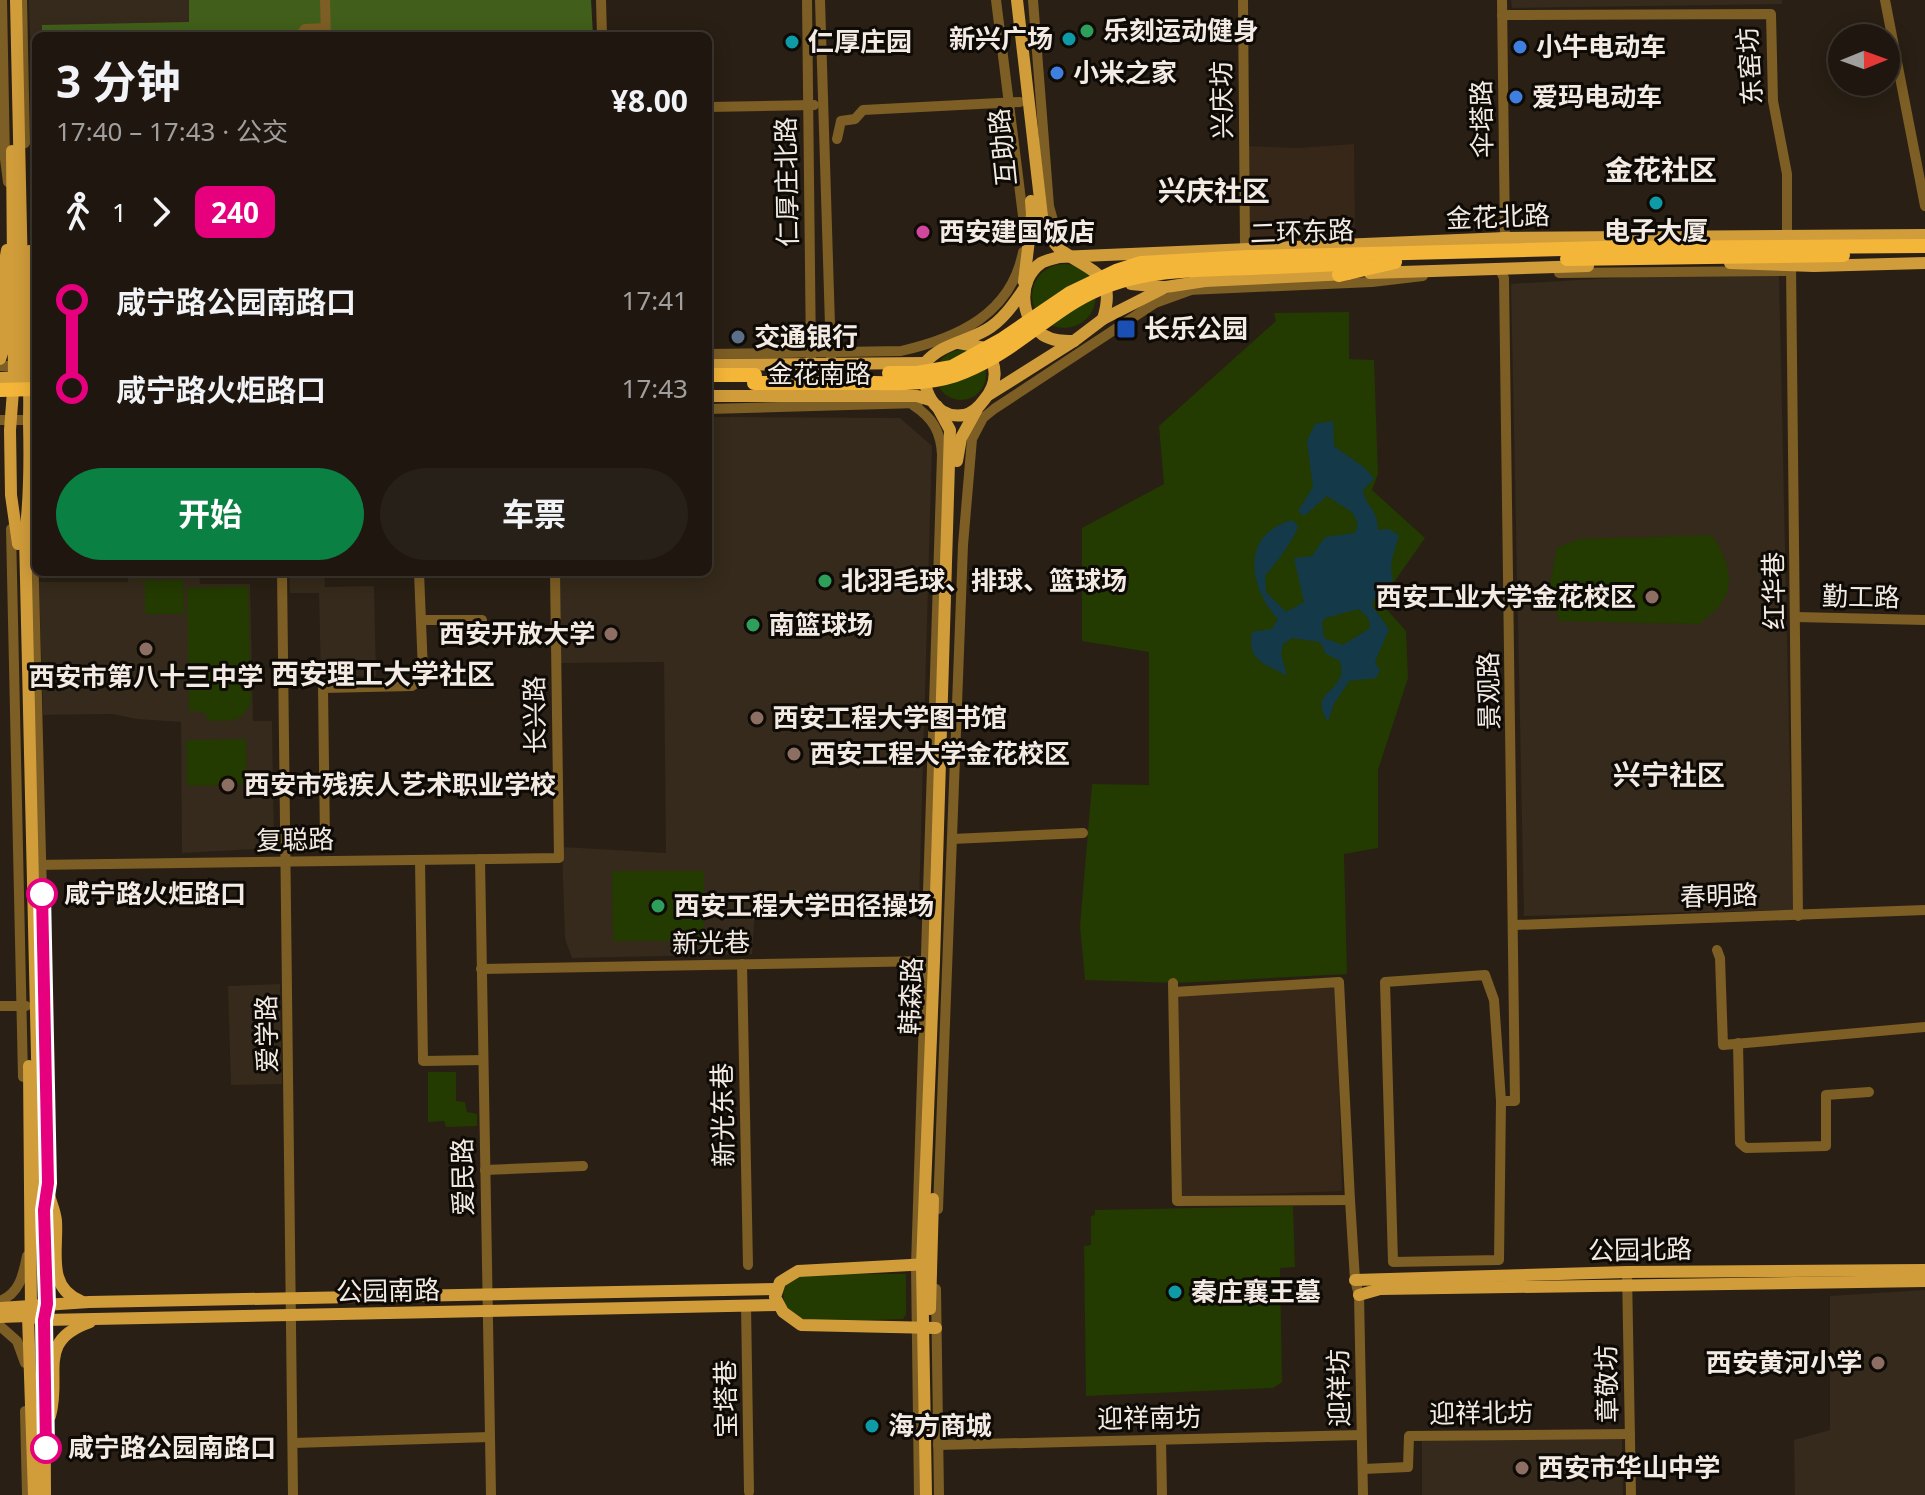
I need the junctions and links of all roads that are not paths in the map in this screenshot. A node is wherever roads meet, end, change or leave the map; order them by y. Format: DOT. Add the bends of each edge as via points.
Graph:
graph roads {
  1 [pos="2,0"];
  2 [pos="9,0"];
  3 [pos="16,0"];
  4 [pos="22,0"];
  5 [pos="325,0"];
  6 [pos="601,0"];
  7 [pos="807,0"];
  8 [pos="820,0"];
  9 [pos="996,0"];
  10 [pos="1009,0"];
  11 [pos="1017,0"];
  12 [pos="1033,0"];
  13 [pos="1243,0"];
  14 [pos="1502,0"];
  15 [pos="1885,0"];
  16 [pos="1502,15"];
  17 [pos="303,32"];
  18 [pos="325,32"];
  19 [pos="602,32"];
  20 [pos="11,47"];
  21 [pos="32,47"];
  22 [pos="1037,48"];
  23 [pos="1022,50"];
  24 [pos="1014,102"];
  25 [pos="808,105"];
  26 [pos="822,105"];
  27 [pos="712,107"];
  28 [pos="837,139"];
  29 [pos="1925,206"];
  30 [pos="11,232"];
  31 [pos="1787,235"];
  32 [pos="1925,235"];
  33 [pos="1025,238"];
  34 [pos="1505,238"];
  35 [pos="1331,246"];
  36 [pos="1925,246"];
  37 [pos="1817,250"];
  38 [pos="1029,252"];
  39 [pos="1155,252"];
  40 [pos="1067,254"];
  41 [pos="1925,255"];
  42 [pos="1760,257"];
  43 [pos="1248,258"];
  44 [pos="1395,258"];
  45 [pos="1925,263"];
  46 [pos="32,264"];
  47 [pos="1791,265"];
  48 [pos="1500,270"];
  49 [pos="1339,275"];
  50 [pos="1166,287"];
  51 [pos="32,289"];
  52 [pos="1024,289"];
  53 [pos="1191,290"];
  54 [pos="1103,319"];
  55 [pos="1074,341"];
  56 [pos="959,343"];
  57 [pos="712,354"];
  58 [pos="811,358"];
  59 [pos="831,358"];
  60 [pos="0,359"];
  61 [pos="925,363"];
  62 [pos="712,365"];
  63 [pos="0,366"];
  64 [pos="28,373"];
  65 [pos="712,376"];
  66 [pos="0,378"];
  67 [pos="712,385"];
  68 [pos="753,390"];
  69 [pos="990,394"];
  70 [pos="712,395"];
  71 [pos="32,403"];
  72 [pos="933,403"];
  73 [pos="913,405"];
  74 [pos="5,407"];
  75 [pos="712,407"];
  76 [pos="32,411"];
  77 [pos="32,411"];
  78 [pos="980,413"];
  79 [pos="938,431"];
  80 [pos="32,440"];
  81 [pos="282,576"];
  82 [pos="419,576"];
  83 [pos="555,576"];
  84 [pos="1796,617"];
  85 [pos="422,620"];
  86 [pos="482,620"];
  87 [pos="1925,620"];
  88 [pos="1083,833"];
  89 [pos="952,839"];
  90 [pos="325,841"];
  91 [pos="559,858"];
  92 [pos="480,859"];
  93 [pos="420,860"];
  94 [pos="287,862"];
  95 [pos="37,864"];
  96 [pos="1925,910"];
  97 [pos="1798,916"];
  98 [pos="1515,925"];
  99 [pos="1717,950"];
  100 [pos="934,961"];
  101 [pos="742,964"];
  102 [pos="481,969"];
  103 [pos="0,1006"];
  104 [pos="29,1006"];
  105 [pos="1925,1027"];
  106 [pos="1738,1043"];
  107 [pos="483,1060"];
  108 [pos="1869,1092"];
  109 [pos="1501,1101"];
  110 [pos="583,1166"];
  111 [pos="485,1170"];
  112 [pos="48,1183"];
  113 [pos="1350,1200"];
  114 [pos="44,1210"];
  115 [pos="29,1240"];
  116 [pos="926,1264"];
  117 [pos="748,1265"];
  118 [pos="1925,1270"];
  119 [pos="1627,1278"];
  120 [pos="1355,1280"];
  121 [pos="1925,1281"];
  122 [pos="777,1289"];
  123 [pos="488,1295"];
  124 [pos="1359,1295"];
  125 [pos="292,1299"];
  126 [pos="0,1301"];
  127 [pos="89,1302"];
  128 [pos="47,1304"];
  129 [pos="746,1305"];
  130 [pos="778,1305"];
  131 [pos="0,1308"];
  132 [pos="488,1310"];
  133 [pos="30,1312"];
  134 [pos="290,1315"];
  135 [pos="0,1317"];
  136 [pos="102,1318"];
  137 [pos="44,1320"];
  138 [pos="0,1326"];
  139 [pos="926,1328"];
  140 [pos="29,1350"];
  141 [pos="25,1363"];
  142 [pos="1630,1434"];
  143 [pos="46,1435"];
  144 [pos="1361,1435"];
  145 [pos="490,1437"];
  146 [pos="1161,1440"];
  147 [pos="293,1443"];
  148 [pos="938,1445"];
  149 [pos="1363,1469"];
  150 [pos="47,1491"];
  151 [pos="749,1492"];
  152 [pos="27,1495"];
  153 [pos="34,1495"];
  154 [pos="293,1495"];
  155 [pos="491,1495"];
  156 [pos="919,1495"];
  157 [pos="926,1495"];
  158 [pos="933,1495"];
  159 [pos="939,1495"];
  160 [pos="1162,1495"];
  161 [pos="1363,1495"];
  162 [pos="1631,1495"];
  1 -- 20 [label="street"];
  2 -- 20 [label="main road"];
  3 -- 20 [label="main road"];
  4 -- 20 [label="street"];
  5 -- 18 [label="street"];
  6 -- 19 [label="street"];
  7 -- 25 [label="street, 仁厚庄北路"];
  8 -- 26 [label="street, 仁厚庄北路"];
  9 -- 24 [label="street"];
  10 -- 24 [label="main road, 互助路"];
  11 -- 23 [label="main road, 互助路"];
  12 -- 22 [label="street"];
  13 -- 43 [label="street, 兴庆坊"];
  14 -- 16 [label="street, 伞塔路"];
  15 -- 29 [label="street"];
  16 -- 31 [label="street, 东窑坊" via="1771,14 1773,101 1787,174"];
  16 -- 34 [label="street, 伞塔路"];
  17 -- 18 [label="street"];
  20 -- 21 [label="street"];
  20 -- 30 [label="main road"];
  20 -- 46 [label="main road" via="22,221"];
  22 -- 23 [label="main road"];
  22 -- 40 [label="street" via="1049,206"];
  23 -- 40 [label="main road, 互助路" via="1039,211 1043,225"];
  24 -- 28 [label="street" via="863,110 855,119 841,121"];
  24 -- 33 [label="street"];
  24 -- 38 [label="main road, 互助路" via="1032,214"];
  25 -- 26 [label="street"];
  25 -- 27 [label="street"];
  25 -- 58 [label="street, 仁厚庄北路"];
  26 -- 59 [label="street, 仁厚庄北路"];
  30 -- 60 [label="main road" via="4,262"];
  30 -- 64 [label="main road"];
  31 -- 32 [label="main road, 金花北路"];
  31 -- 34 [label="main road, 金花北路"];
  31 -- 37 [label="highway"];
  33 -- 38 [label="street"];
  33 -- 59 [label="street" via="1016,278 1006,296 980,320 901,351"];
  34 -- 35 [label="main road, 金花北路"];
  35 -- 43 [label="main road, 金花北路"];
  35 -- 44 [label="highway"];
  36 -- 37 [label="highway, 二环东路"];
  37 -- 41 [label="highway, 二环东路"];
  37 -- 42 [label="highway, 二环东路"];
  37 -- 44 [label="highway, 二环东路"];
  38 -- 52 [label="main road, 互助路"];
  39 -- 40 [label="main road, 金花北路"];
  39 -- 43 [label="main road, 金花北路"];
  39 -- 50 [label="main road" via="1130,262 1127,278 1135,285"];
  40 -- 52 [label="main road" via="1042,263"];
  40 -- 54 [label="main road" via="1100,277 1106,290"];
  42 -- 44 [label="highway, 二环东路"];
  42 -- 47 [label="highway"];
  43 -- 44 [label="highway, 二环东路"];
  43 -- 68 [label="highway, 二环东路, bridge" via="1156,272 1100,288 1009,348 944,378"];
  44 -- 49 [label="highway"];
  45 -- 47 [label="main road, 金花北路"];
  47 -- 48 [label="main road, 金花北路"];
  47 -- 84 [label="street, 红华巷"];
  48 -- 49 [label="main road, 金花北路"];
  48 -- 53 [label="street"];
  48 -- 98 [label="street, 景观路" via="1505,294"];
  49 -- 50 [label="main road, 金花北路"];
  50 -- 53 [label="street"];
  50 -- 54 [label="main road, 金花北路"];
  51 -- 64 [label="main road"];
  52 -- 55 [label="main road" via="1032,324 1058,341"];
  52 -- 56 [label="main road" via="1000,319"];
  53 -- 78 [label="street" via="1155,303"];
  54 -- 55 [label="main road"];
  55 -- 69 [label="main road"];
  56 -- 61 [label="main road"];
  56 -- 69 [label="main road" via="979,346 990,356 995,378"];
  57 -- 58 [label="street"];
  58 -- 59 [label="main road, 金花南路"];
  58 -- 62 [label="main road, 金花南路"];
  59 -- 61 [label="main road, 金花南路"];
  61 -- 72 [label="main road" via="924,380"];
  63 -- 64 [label="street"];
  64 -- 66 [label="main road"];
  64 -- 71 [label="main road"];
  64 -- 74 [label="highway, bridge"];
  64 -- 74 [label="main road"];
  65 -- 68 [label="highway, 二环东路"];
  67 -- 68 [label="highway, 二环东路"];
  68 -- 70 [label="main road, 金花南路"];
  68 -- 72 [label="main road, 金花南路" via="917,396"];
  68 -- 73 [label="street"];
  68 -- 75 [label="street"];
  69 -- 78 [label="main road"];
  72 -- 73 [label="street"];
  72 -- 78 [label="main road" via="951,414"];
  72 -- 79 [label="street"];
  72 -- 100 [label="main road, 韩森路" via="950,430"];
  73 -- 79 [label="street"];
  74 -- 76 [label="highway"];
  74 -- 77 [label="street"];
  74 -- 104 [label="main road" via="18,538"];
  78 -- 89 [label="street" via="970,452 963,545"];
  78 -- 100 [label="main road, 韩森路" via="958,447"];
  79 -- 100 [label="street" via="942,455"];
  80 -- 95 [label="main road" via="25,536"];
  81 -- 94 [label="street, 爱学路"];
  82 -- 85 [label="street"];
  83 -- 91 [label="street, 长兴路"];
  84 -- 87 [label="street, 勤工路"];
  84 -- 97 [label="street, 红华巷"];
  85 -- 86 [label="street"];
  85 -- 90 [label="street" via="423,672 412,686 323,688"];
  88 -- 89 [label="street"];
  89 -- 116 [label="street"];
  91 -- 92 [label="street, 复聪路"];
  92 -- 93 [label="street, 复聪路"];
  92 -- 102 [label="street, 爱民路"];
  93 -- 94 [label="street, 复聪路"];
  93 -- 107 [label="street" via="423,1061"];
  94 -- 95 [label="street, 复聪路"];
  94 -- 125 [label="street, 爱学路"];
  95 -- 104 [label="main road"];
  95 -- 112 [label="street"];
  96 -- 97 [label="street, 春明路"];
  97 -- 98 [label="street, 春明路"];
  98 -- 109 [label="street, 景观路" via="1515,1101"];
  99 -- 106 [label="street" via="1723,1045"];
  100 -- 101 [label="street, 新光巷"];
  100 -- 116 [label="main road, 韩森路"];
  101 -- 102 [label="street, 新光巷"];
  101 -- 117 [label="street, 新光东巷"];
  102 -- 107 [label="street, 爱民路"];
  103 -- 104 [label="street"];
  104 -- 114 [label="main road"];
  104 -- 115 [label="main road"];
  105 -- 106 [label="street"];
  106 -- 108 [label="street" via="1740,1143 1746,1148 1826,1146 1826,1095"];
  107 -- 111 [label="street, 爱民路"];
  109 -- 109 [label="street" via="1494,1000 1485,975 1385,982 1393,1262 1499,1260"];
  110 -- 111 [label="street"];
  111 -- 123 [label="street, 爱民路"];
  112 -- 114 [label="street"];
  112 -- 127 [label="main road" via="55,1215 57,1280 74,1298"];
  113 -- 113 [label="street, 迎祥坊" via="1339,982 1174,987 1177,1201"];
  113 -- 120 [label="street, 迎祥坊"];
  114 -- 128 [label="main road"];
  115 -- 126 [label="street" via="20,1284"];
  115 -- 133 [label="main road"];
  116 -- 122 [label="main road" via="798,1271"];
  116 -- 139 [label="main road, 韩森路"];
  118 -- 119 [label="main road, 公园北路"];
  119 -- 120 [label="main road, 公园北路"];
  119 -- 121 [label="main road, 公园北路"];
  119 -- 124 [label="main road, 公园北路" via="1380,1289"];
  119 -- 142 [label="street, 章敬坊"];
  120 -- 124 [label="street, 迎祥坊"];
  122 -- 123 [label="main road, 公园南路"];
  122 -- 130 [label="main road"];
  123 -- 125 [label="main road, 公园南路"];
  123 -- 132 [label="street, 爱民路"];
  124 -- 144 [label="street, 迎祥坊"];
  125 -- 127 [label="main road, 公园南路"];
  125 -- 134 [label="street, 爱学路"];
  127 -- 128 [label="main road, 公园南路"];
  128 -- 133 [label="main road, 公园南路"];
  128 -- 137 [label="main road"];
  129 -- 130 [label="main road, 公园南路"];
  129 -- 132 [label="main road, 公园南路"];
  129 -- 151 [label="street, 宝塔巷"];
  130 -- 139 [label="main road" via="801,1325"];
  131 -- 133 [label="main road, 公园南路"];
  132 -- 134 [label="main road, 公园南路"];
  132 -- 145 [label="street, 爱民路"];
  133 -- 135 [label="main road, 公园南路"];
  133 -- 137 [label="main road, 公园南路"];
  133 -- 140 [label="main road"];
  134 -- 136 [label="main road, 公园南路"];
  134 -- 147 [label="street, 爱学路"];
  136 -- 137 [label="main road, 公园南路"];
  136 -- 143 [label="main road" via="71,1330 57,1344 54,1403"];
  137 -- 143 [label="main road"];
  138 -- 141 [label="street" via="17,1341"];
  139 -- 148 [label="street"];
  139 -- 156 [label="street"];
  139 -- 157 [label="main road, 韩森路"];
  139 -- 158 [label="main road, 韩森路"];
  140 -- 141 [label="street"];
  140 -- 153 [label="main road"];
  141 -- 152 [label="street"];
  142 -- 149 [label="street, 迎祥北坊" via="1409,1436 1408,1467"];
  142 -- 162 [label="street, 章敬坊"];
  143 -- 150 [label="main road"];
  144 -- 146 [label="street, 迎祥南坊"];
  144 -- 149 [label="street, 迎祥坊"];
  145 -- 147 [label="street"];
  145 -- 155 [label="street, 爱民路"];
  146 -- 148 [label="street, 迎祥南坊"];
  146 -- 160 [label="street"];
  147 -- 154 [label="street, 爱学路"];
  148 -- 159 [label="street"];
  149 -- 161 [label="street, 迎祥坊"];
}
